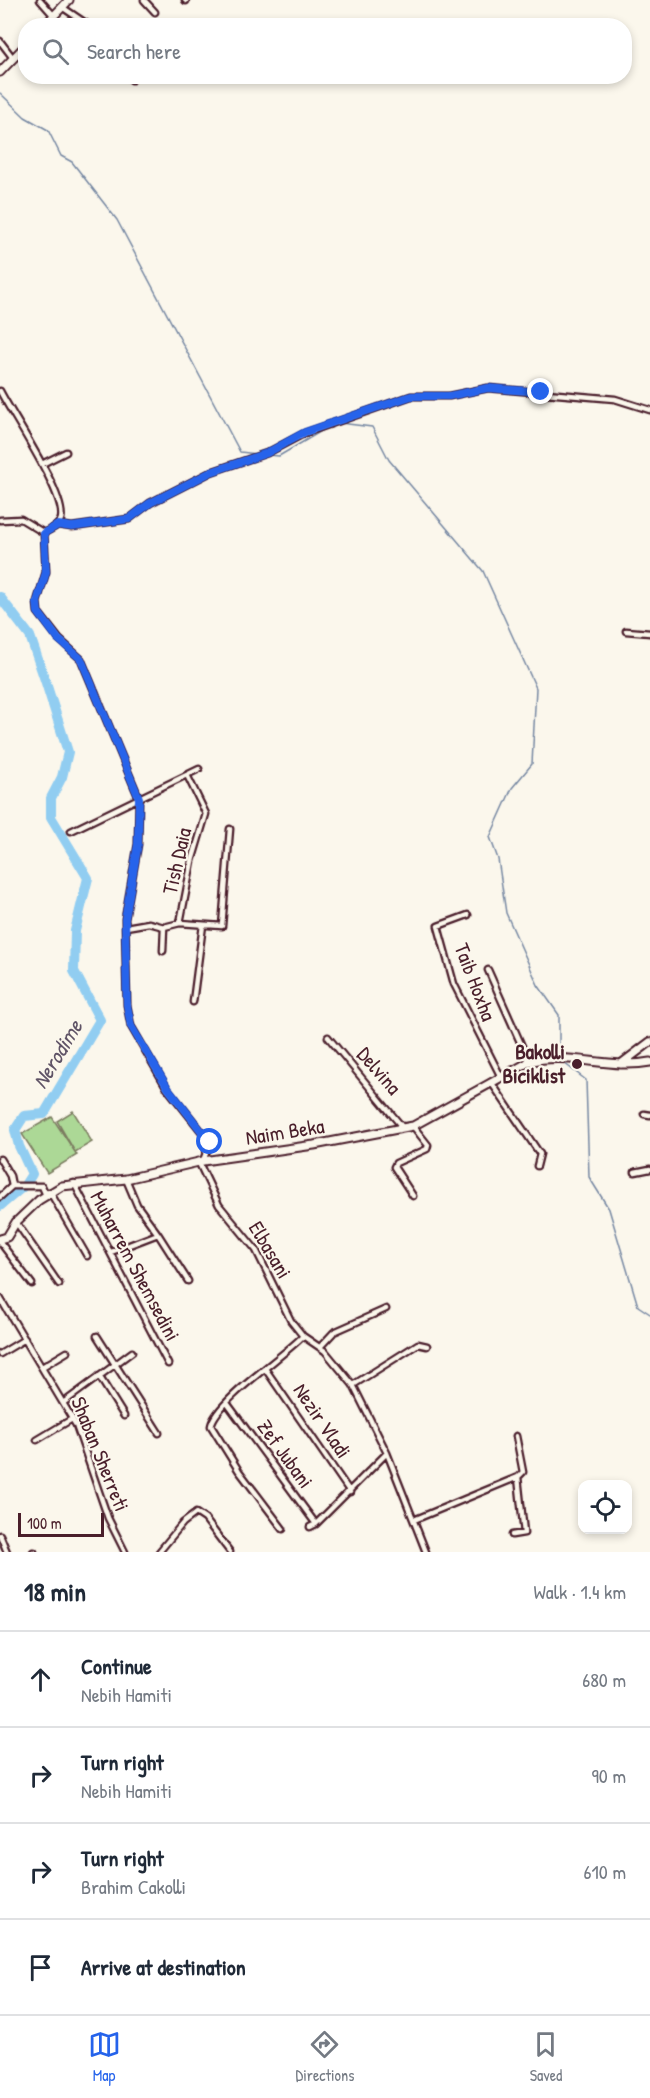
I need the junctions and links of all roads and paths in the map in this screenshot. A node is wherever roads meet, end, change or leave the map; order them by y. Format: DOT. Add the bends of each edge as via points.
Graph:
graph roads {
  1 [pos="39,0"];
  2 [pos="69,0"];
  3 [pos="144,0"];
  4 [pos="62,8"];
  5 [pos="155,12"];
  6 [pos="54,16"];
  7 [pos="78,18"];
  8 [pos="0,41"];
  9 [pos="18,53"];
  10 [pos="13,58"];
  11 [pos="0,72"];
  12 [pos="0,391"];
  13 [pos="650,410"];
  14 [pos="66,452"];
  15 [pos="42,464"];
  16 [pos="0,520"];
  17 [pos="58,525"];
  18 [pos="44,533"];
  19 [pos="626,631"];
  20 [pos="650,633"];
  21 [pos="199,769"];
  22 [pos="187,775"];
  23 [pos="139,798"];
  24 [pos="230,829"];
  25 [pos="71,831"];
  26 [pos="468,915"];
  27 [pos="180,922"];
  28 [pos="203,925"];
  29 [pos="126,927"];
  30 [pos="164,927"];
  31 [pos="163,951"];
  32 [pos="488,969"];
  33 [pos="193,1002"];
  34 [pos="328,1037"];
  35 [pos="650,1042"];
  36 [pos="529,1062"];
  37 [pos="650,1062"];
  38 [pos="621,1064"];
  39 [pos="501,1077"];
  40 [pos="491,1082"];
  41 [pos="644,1114"];
  42 [pos="650,1115"];
  43 [pos="413,1126"];
  44 [pos="404,1128"];
  45 [pos="0,1159"];
  46 [pos="201,1162"];
  47 [pos="537,1166"];
  48 [pos="650,1168"];
  49 [pos="634,1172"];
  50 [pos="126,1179"];
  51 [pos="73,1183"];
  52 [pos="12,1186"];
  53 [pos="50,1192"];
  54 [pos="413,1196"];
  55 [pos="0,1197"];
  56 [pos="16,1222"];
  57 [pos="158,1234"];
  58 [pos="0,1240"];
  59 [pos="111,1252"];
  60 [pos="87,1256"];
  61 [pos="188,1281"];
  62 [pos="32,1284"];
  63 [pos="59,1284"];
  64 [pos="0,1298"];
  65 [pos="386,1309"];
  66 [pos="97,1336"];
  67 [pos="303,1336"];
  68 [pos="25,1339"];
  69 [pos="426,1346"];
  70 [pos="320,1347"];
  71 [pos="67,1352"];
  72 [pos="132,1352"];
  73 [pos="0,1354"];
  74 [pos="116,1364"];
  75 [pos="168,1364"];
  76 [pos="42,1367"];
  77 [pos="266,1370"];
  78 [pos="99,1376"];
  79 [pos="353,1384"];
  80 [pos="63,1403"];
  81 [pos="227,1403"];
  82 [pos="124,1416"];
  83 [pos="72,1419"];
  84 [pos="159,1433"];
  85 [pos="516,1436"];
  86 [pos="37,1440"];
  87 [pos="387,1453"];
  88 [pos="518,1477"];
  89 [pos="350,1492"];
  90 [pos="414,1520"];
  91 [pos="316,1524"];
  92 [pos="310,1527"];
  93 [pos="284,1529"];
  94 [pos="0,1535"];
  95 [pos="512,1535"];
  96 [pos="7,1552"];
  97 [pos="124,1552"];
  98 [pos="159,1552"];
  99 [pos="230,1552"];
  100 [pos="426,1552"];
  1 -- 6 [label="street"];
  2 -- 4 [label="street"];
  3 -- 5 [label="street"];
  4 -- 6 [label="street"];
  4 -- 7 [label="street"];
  8 -- 10 [label="street"];
  9 -- 10 [label="street"];
  10 -- 11 [label="street"];
  12 -- 15 [label="street"];
  13 -- 17 [label="street" via="615,399 499,388 449,396 411,396 305,432 267,453 211,472 150,503 129,519 72,527"];
  14 -- 15 [label="street"];
  15 -- 17 [label="street" via="61,506"];
  16 -- 18 [label="street" via="21,519"];
  17 -- 18 [label="street"];
  18 -- 23 [label="street" via="46,572 38,612 58,639 81,659"];
  19 -- 20 [label="street"];
  21 -- 22 [label="street"];
  22 -- 23 [label="street"];
  22 -- 27 [label="street, Tish Daia" via="206,814"];
  23 -- 25 [label="street"];
  23 -- 29 [label="street" via="138,844"];
  24 -- 28 [label="street" via="223,924"];
  26 -- 39 [label="street, Taib Hoxha" via="438,927 454,984"];
  27 -- 28 [label="street"];
  27 -- 30 [label="street"];
  28 -- 33 [label="street"];
  29 -- 30 [label="street" via="149,923"];
  29 -- 46 [label="street" via="131,1026 168,1088 210,1142"];
  30 -- 31 [label="street"];
  32 -- 36 [label="street"];
  34 -- 44 [label="street, Delvina"];
  35 -- 38 [label="street"];
  36 -- 38 [label="street, Naim Beka" via="544,1058"];
  36 -- 39 [label="street, Naim Beka"];
  37 -- 38 [label="street, Naim Beka"];
  39 -- 40 [label="street, Naim Beka"];
  40 -- 43 [label="street, Naim Beka"];
  40 -- 47 [label="street" via="540,1154"];
  41 -- 42 [label="street"];
  43 -- 44 [label="street, Naim Beka"];
  43 -- 54 [label="street" via="427,1149 394,1167"];
  44 -- 46 [label="street, Naim Beka"];
  45 -- 52 [label="street"];
  46 -- 50 [label="street, Naim Beka"];
  46 -- 67 [label="street, Elbasani" via="219,1205 256,1250 291,1321"];
  48 -- 49 [label="street"];
  50 -- 51 [label="street, Naim Beka"];
  50 -- 57 [label="street" via="137,1205"];
  51 -- 53 [label="street, Naim Beka"];
  51 -- 59 [label="street, Muharrem Shemsedini"];
  52 -- 53 [label="street" via="42,1186 45,1193"];
  52 -- 55 [label="street"];
  53 -- 56 [label="street, Naim Beka"];
  53 -- 60 [label="street"];
  56 -- 58 [label="street, Naim Beka" via="7,1237"];
  56 -- 63 [label="street"];
  57 -- 59 [label="street"];
  57 -- 61 [label="street"];
  58 -- 62 [label="street"];
  59 -- 75 [label="street, Muharrem Shemsedini"];
  64 -- 68 [label="street, Shaban Sherreti"];
  65 -- 70 [label="street" via="334,1332"];
  66 -- 74 [label="street"];
  67 -- 70 [label="street, Elbasani"];
  67 -- 77 [label="street"];
  68 -- 73 [label="street"];
  68 -- 76 [label="street, Shaban Sherreti"];
  69 -- 79 [label="street" via="418,1344"];
  70 -- 79 [label="street, Elbasani"];
  71 -- 76 [label="street"];
  72 -- 74 [label="street"];
  74 -- 78 [label="street"];
  74 -- 84 [label="street"];
  76 -- 80 [label="street, Shaban Sherreti"];
  77 -- 81 [label="street"];
  77 -- 89 [label="street, Nezir Vladi"];
  78 -- 80 [label="street"];
  78 -- 82 [label="street"];
  79 -- 87 [label="street, Elbasani"];
  80 -- 83 [label="street, Shaban Sherreti"];
  81 -- 91 [label="street, Zef Jubani"];
  81 -- 93 [label="street" via="211,1426 239,1471"];
  83 -- 86 [label="street"];
  83 -- 97 [label="street, Shaban Sherreti"];
  85 -- 88 [label="street" via="524,1464"];
  87 -- 89 [label="street"];
  87 -- 90 [label="street, Elbasani"];
  88 -- 90 [label="street"];
  88 -- 95 [label="street" via="524,1533"];
  89 -- 91 [label="street"];
  90 -- 100 [label="street, Elbasani"];
  91 -- 92 [label="street"];
  94 -- 96 [label="street"];
  98 -- 99 [label="street" via="196,1513"];
}
